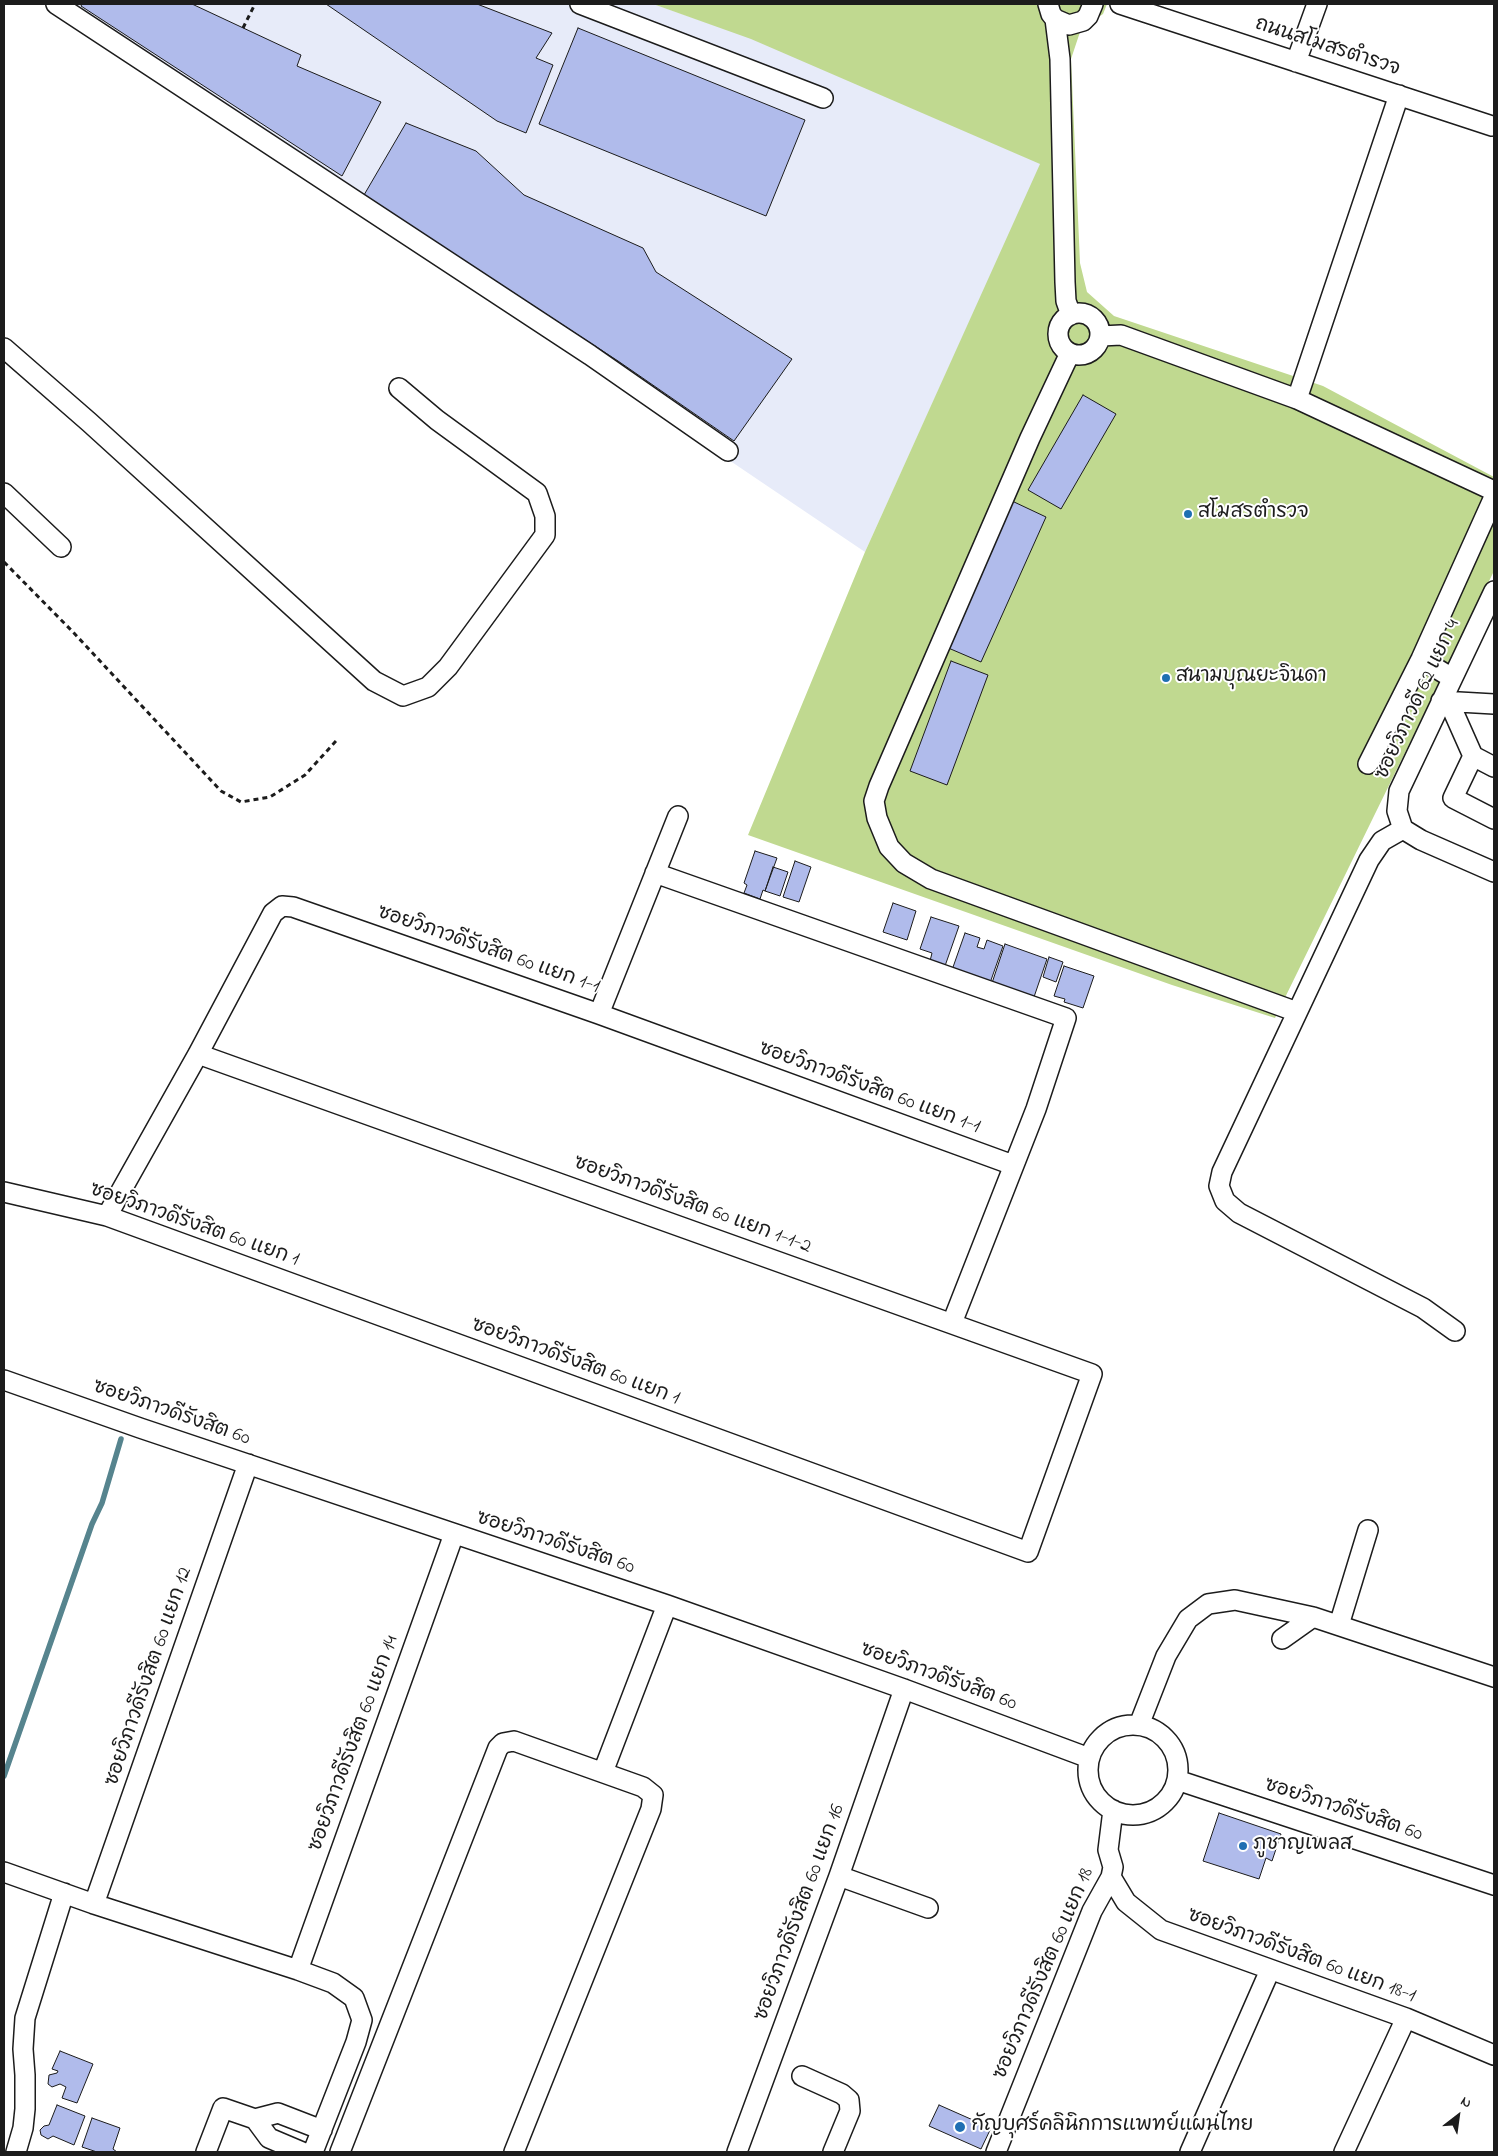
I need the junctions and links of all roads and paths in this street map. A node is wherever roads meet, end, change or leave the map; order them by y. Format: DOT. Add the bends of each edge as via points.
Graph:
graph roads {
  1 [pos="56,4"];
  2 [pos="255,4"];
  3 [pos="580,4"];
  4 [pos="1093,4"];
  5 [pos="1120,4"];
  6 [pos="1317,4"];
  7 [pos="1048,9"];
  8 [pos="1080,23"];
  9 [pos="243,28"];
  10 [pos="1060,59"];
  11 [pos="1296,62"];
  12 [pos="1399,95"];
  13 [pos="823,98"];
  14 [pos="1492,126"];
  15 [pos="1071,315"];
  16 [pos="1101,336"];
  17 [pos="4,348"];
  18 [pos="1070,353"];
  19 [pos="399,388"];
  20 [pos="1297,399"];
  21 [pos="728,451"];
  22 [pos="1494,491"];
  23 [pos="4,493"];
  24 [pos="1494,496"];
  25 [pos="61,547"];
  26 [pos="4,562"];
  27 [pos="1494,591"];
  28 [pos="1421,660"];
  29 [pos="1452,678"];
  30 [pos="1445,702"];
  31 [pos="1494,704"];
  32 [pos="336,741"];
  33 [pos="1472,756"];
  34 [pos="1368,764"];
  35 [pos="1494,766"];
  36 [pos="678,816"];
  37 [pos="1494,819"];
  38 [pos="1403,829"];
  39 [pos="1494,872"];
  40 [pos="655,873"];
  41 [pos="1298,1012"];
  42 [pos="599,1014"];
  43 [pos="198,1054"];
  44 [pos="1013,1165"];
  45 [pos="4,1192"];
  46 [pos="107,1216"];
  47 [pos="952,1322"];
  48 [pos="1455,1331"];
  49 [pos="4,1382"];
  50 [pos="1064,1452"];
  51 [pos="248,1464"];
  52 [pos="1368,1530"];
  53 [pos="454,1534"];
  54 [pos="667,1605"];
  55 [pos="1313,1616"];
  56 [pos="1339,1625"];
  57 [pos="1282,1639"];
  58 [pos="1494,1677"];
  59 [pos="904,1689"];
  60 [pos="1139,1725"];
  61 [pos="1089,1758"];
  62 [pos="603,1772"];
  63 [pos="1177,1780"];
  64 [pos="1113,1810"];
  65 [pos="4,1872"];
  66 [pos="839,1876"];
  67 [pos="1111,1877"];
  68 [pos="1494,1885"];
  69 [pos="64,1893"];
  70 [pos="94,1904"];
  71 [pos="928,1908"];
  72 [pos="298,1970"];
  73 [pos="1270,1970"];
  74 [pos="1406,2018"];
  75 [pos="1494,2055"];
  76 [pos="802,2076"];
  77 [pos="255,2119"];
  78 [pos="322,2130"];
  79 [pos="15,2150"];
  80 [pos="206,2152"];
  81 [pos="302,2152"];
  82 [pos="313,2152"];
  83 [pos="340,2152"];
  84 [pos="514,2152"];
  85 [pos="737,2152"];
  86 [pos="833,2152"];
  87 [pos="996,2152"];
  88 [pos="1190,2152"];
  89 [pos="1344,2152"];
  1 -- 21 [label="street" via="582,350"];
  2 -- 9 [label="path"];
  3 -- 13 [label="street"];
  4 -- 8 [label="street" via="1088,16"];
  5 -- 11 [label="street, ถนนสโมสรตำรวจ"];
  6 -- 11 [label="street"];
  7 -- 8 [label="street" via="1069,25"];
  7 -- 10 [label="street"];
  8 -- 10 [label="street"];
  10 -- 15 [label="street" via="1065,282"];
  11 -- 12 [label="street, ถนนสโมสรตำรวจ"];
  12 -- 14 [label="street, ถนนสโมสรตำรวจ"];
  12 -- 20 [label="street"];
  15 -- 16 [label="street" via="1085,313 1092,317"];
  15 -- 18 [label="street" via="1060,324 1058,331 1061,344"];
  16 -- 18 [label="street" via="1090,352"];
  16 -- 20 [label="street" via="1121,336"];
  17 -- 19 [label="street" via="374,681 403,696 428,687 448,667 545,536 545,516 537,493"];
  18 -- 41 [label="street" via="879,786 874,801 877,818 889,847 904,863 932,879"];
  20 -- 22 [label="street"];
  23 -- 25 [label="street"];
  24 -- 28 [label="street"];
  26 -- 32 [label="path" via="221,792 242,802 270,797 305,775"];
  27 -- 29 [label="street, ซอยวิภาวดี 62 แยก 4"];
  28 -- 29 [label="street"];
  28 -- 34 [label="street"];
  29 -- 30 [label="street, ซอยวิภาวดี 62 แยก 4"];
  30 -- 31 [label="street"];
  30 -- 33 [label="street"];
  30 -- 38 [label="street, ซอยวิภาวดี 62 แยก 4" via="1399,790 1397,811"];
  33 -- 35 [label="street"];
  33 -- 37 [label="street" via="1453,798"];
  36 -- 40 [label="street"];
  38 -- 39 [label="street"];
  38 -- 41 [label="street" via="1382,841 1369,860"];
  40 -- 42 [label="street"];
  40 -- 44 [label="street" via="1066,1018 1036,1109"];
  41 -- 48 [label="street" via="1222,1172 1219,1186 1224,1201 1239,1213 1423,1308"];
  42 -- 43 [label="street, ซอยวิภาวดีรังสิต 60 แยก 1-1" via="293,907 282,906 273,914"];
  42 -- 44 [label="street, ซอยวิภาวดีรังสิต 60 แยก 1-1"];
  43 -- 46 [label="street, ซอยวิภาวดีรังสิต 60 แยก 1-1"];
  43 -- 47 [label="street, ซอยวิภาวดีรังสิต 60 แยก 1-1-2"];
  44 -- 47 [label="street"];
  45 -- 46 [label="street, ซอยวิภาวดีรังสิต 60 แยก 1"];
  46 -- 50 [label="street, ซอยวิภาวดีรังสิต 60 แยก 1" via="1028,1552"];
  47 -- 50 [label="street, ซอยวิภาวดีรังสิต 60 แยก 1-1-2" via="1092,1374"];
  49 -- 51 [label="street, ซอยวิภาวดีรังสิต 60"];
  51 -- 53 [label="street, ซอยวิภาวดีรังสิต 60"];
  51 -- 70 [label="street, ซอยวิภาวดีรังสิต 60 แยก 12"];
  52 -- 56 [label="street"];
  53 -- 54 [label="street, ซอยวิภาวดีรังสิต 60"];
  53 -- 72 [label="street, ซอยวิภาวดีรังสิต 60 แยก 14"];
  54 -- 59 [label="street, ซอยวิภาวดีรังสิต 60"];
  54 -- 62 [label="street"];
  55 -- 56 [label="street"];
  55 -- 57 [label="street"];
  55 -- 60 [label="street" via="1235,1600 1208,1604 1188,1619 1166,1656"];
  56 -- 58 [label="street"];
  59 -- 61 [label="street, ซอยวิภาวดีรังสิต 60"];
  59 -- 66 [label="street, ซอยวิภาวดีรังสิต 60 แยก 16"];
  60 -- 61 [label="street" via="1126,1725 1102,1736"];
  60 -- 63 [label="street" via="1154,1729 1166,1738 1178,1765"];
  61 -- 64 [label="street" via="1088,1774 1092,1788 1100,1801"];
  62 -- 83 [label="street" via="514,1741 503,1743 498,1748"];
  62 -- 84 [label="street" via="643,1787 653,1796 652,1809"];
  63 -- 64 [label="street" via="1164,1803 1152,1811 1126,1814"];
  63 -- 68 [label="street, ซอยวิภาวดีรังสิต 60"];
  64 -- 67 [label="street, ซอยวิภาวดีรังสิต 60 แยก 18" via="1108,1850 1113,1867"];
  65 -- 69 [label="street"];
  66 -- 71 [label="street"];
  66 -- 85 [label="street, ซอยวิภาวดีรังสิต 60 แยก 16"];
  67 -- 73 [label="street, ซอยวิภาวดีรังสิต 60 แยก 18-1" via="1126,1902 1161,1930"];
  67 -- 87 [label="street, ซอยวิภาวดีรังสิต 60 แยก 18" via="1092,1912"];
  69 -- 70 [label="street"];
  69 -- 79 [label="street" via="25,2018 25,2109 23,2128"];
  70 -- 72 [label="street"];
  72 -- 78 [label="street" via="333,1983 354,1998 362,2020"];
  73 -- 74 [label="street, ซอยวิภาวดีรังสิต 60 แยก 18-1"];
  73 -- 88 [label="street"];
  74 -- 75 [label="street, ซอยวิภาวดีรังสิต 60 แยก 18-1"];
  74 -- 89 [label="street"];
  76 -- 86 [label="street" via="849,2100 850,2111"];
  77 -- 78 [label="street" via="278,2113"];
  77 -- 80 [label="street" via="223,2108"];
  77 -- 81 [label="street" via="269,2138"];
  78 -- 82 [label="street"];
}
